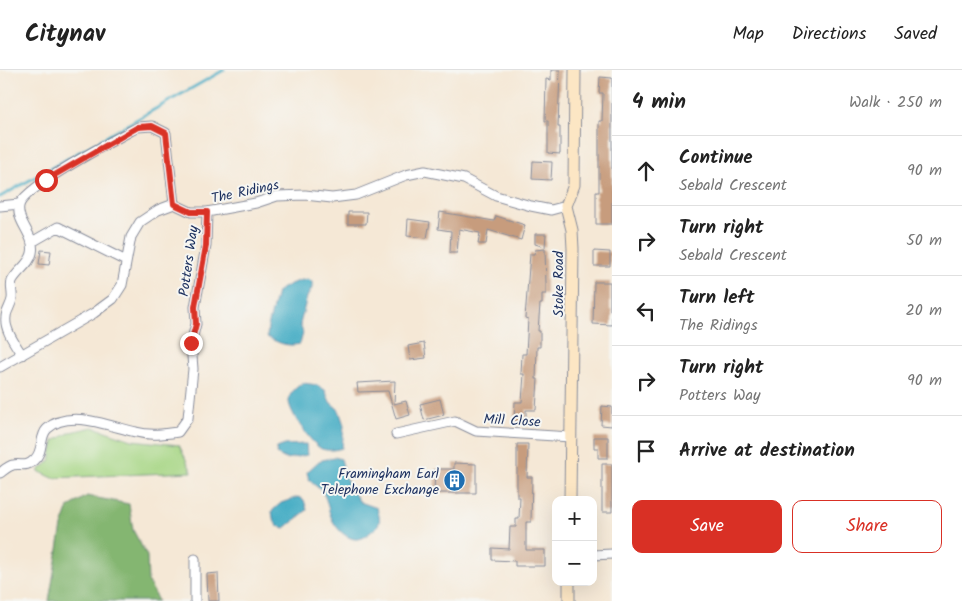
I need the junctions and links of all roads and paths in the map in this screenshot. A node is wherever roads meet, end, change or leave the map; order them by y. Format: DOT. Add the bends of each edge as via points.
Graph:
graph roads {
  1 [pos="575,70"];
  2 [pos="19,204"];
  3 [pos="174,204"];
  4 [pos="0,206"];
  5 [pos="566,206"];
  6 [pos="207,212"];
  7 [pos="32,242"];
  8 [pos="126,261"];
  9 [pos="22,355"];
  10 [pos="0,367"];
  11 [pos="396,434"];
  12 [pos="571,437"];
  13 [pos="0,473"];
  14 [pos="570,496"];
  15 [pos="612,554"];
  16 [pos="597,555"];
  17 [pos="195,559"];
  18 [pos="569,586"];
  19 [pos="195,601"];
  20 [pos="569,601"];
  1 -- 5 [label="street" via="574,186"];
  2 -- 3 [label="street" via="46,180 138,127 152,126 166,133"];
  2 -- 4 [label="street"];
  2 -- 7 [label="street" via="19,212"];
  3 -- 6 [label="street, The Ridings" via="191,212"];
  3 -- 8 [label="street" via="140,222 131,237"];
  5 -- 6 [label="street, The Ridings" via="551,210 531,206 496,196 464,179 425,171 406,175 356,196 277,196"];
  5 -- 12 [label="street, Stoke Road" via="573,249"];
  6 -- 13 [label="street, Potters Way" via="206,246 191,343 188,418 178,432 160,435 136,432 78,419 59,423 47,429 35,460 24,466 12,465"];
  7 -- 8 [label="street" via="58,227"];
  7 -- 9 [label="street" via="32,253 12,280 11,305 6,316 6,326"];
  8 -- 9 [label="street" via="122,285 113,299"];
  9 -- 10 [label="street"];
  11 -- 12 [label="street, Mill Close" via="455,421 476,431"];
  12 -- 14 [label="street, Stoke Road"];
  15 -- 16 [label="street"];
  17 -- 19 [label="street"];
  18 -- 20 [label="street"];
}
